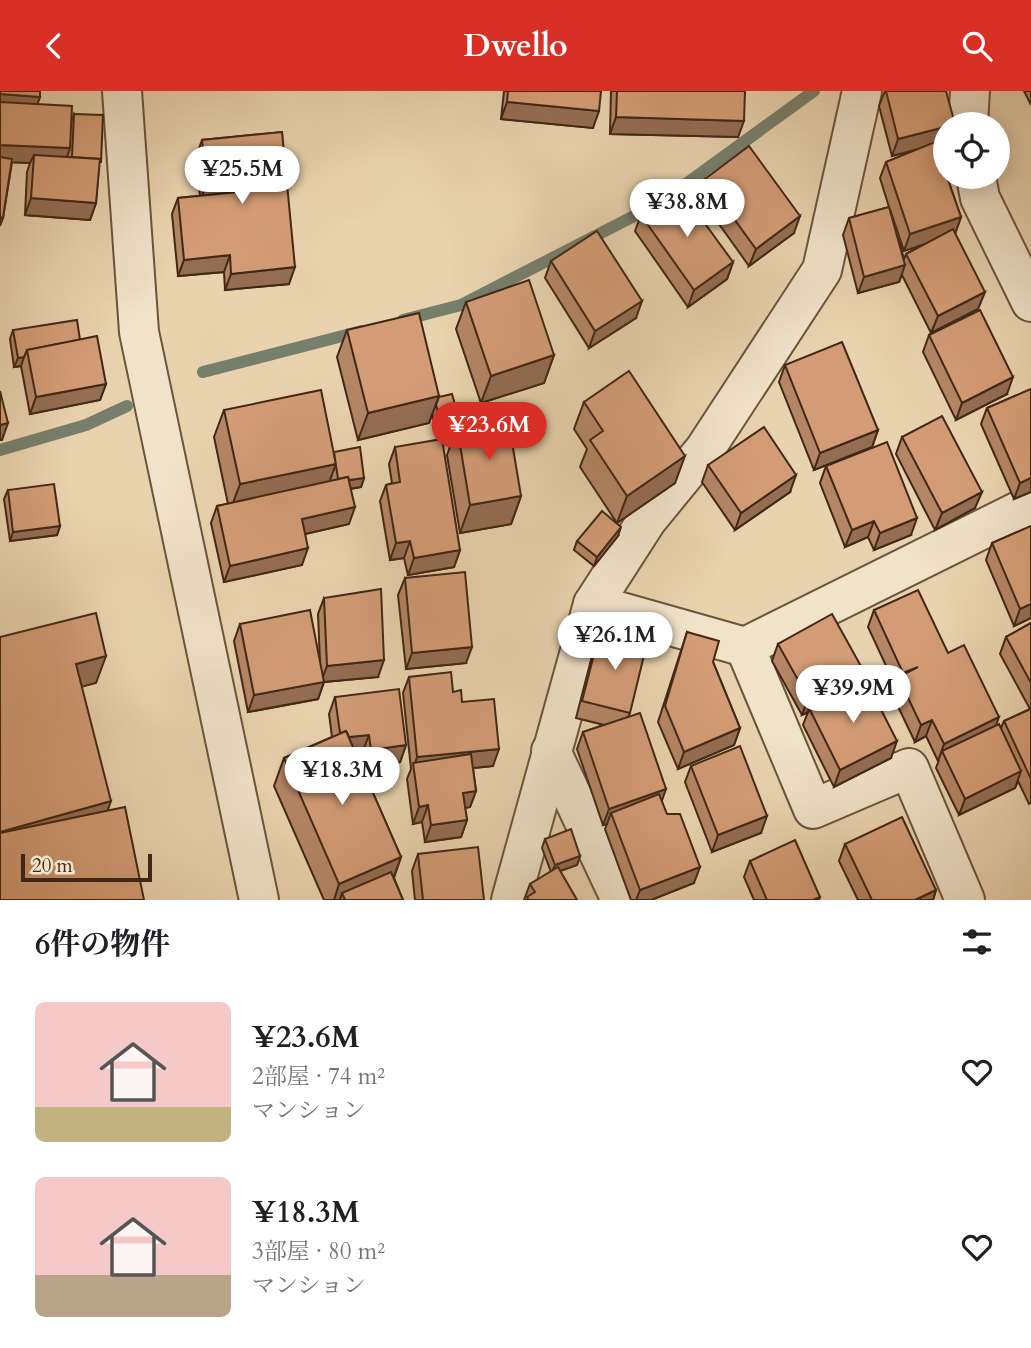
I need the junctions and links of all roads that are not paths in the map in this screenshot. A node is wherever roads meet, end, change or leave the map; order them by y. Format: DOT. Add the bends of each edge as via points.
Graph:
graph roads {
  1 [pos="122,91"];
  2 [pos="862,91"];
  3 [pos="970,91"];
  4 [pos="969,112"];
  5 [pos="978,189"];
  6 [pos="1031,302"];
  7 [pos="1031,505"];
  8 [pos="593,604"];
  9 [pos="745,647"];
  10 [pos="551,751"];
  11 [pos="260,900"];
  12 [pos="511,900"];
  13 [pos="621,900"];
  14 [pos="965,900"];
  1 -- 11 [label="street" via="139,333"];
  2 -- 8 [label="street" via="822,270 705,449 647,520"];
  3 -- 4 [label="street"];
  5 -- 6 [label="street"];
  7 -- 9 [label="street"];
  8 -- 9 [label="street"];
  8 -- 10 [label="street"];
  9 -- 14 [label="street" via="813,809 909,768"];
  10 -- 12 [label="street"];
  10 -- 13 [label="street"];
}
